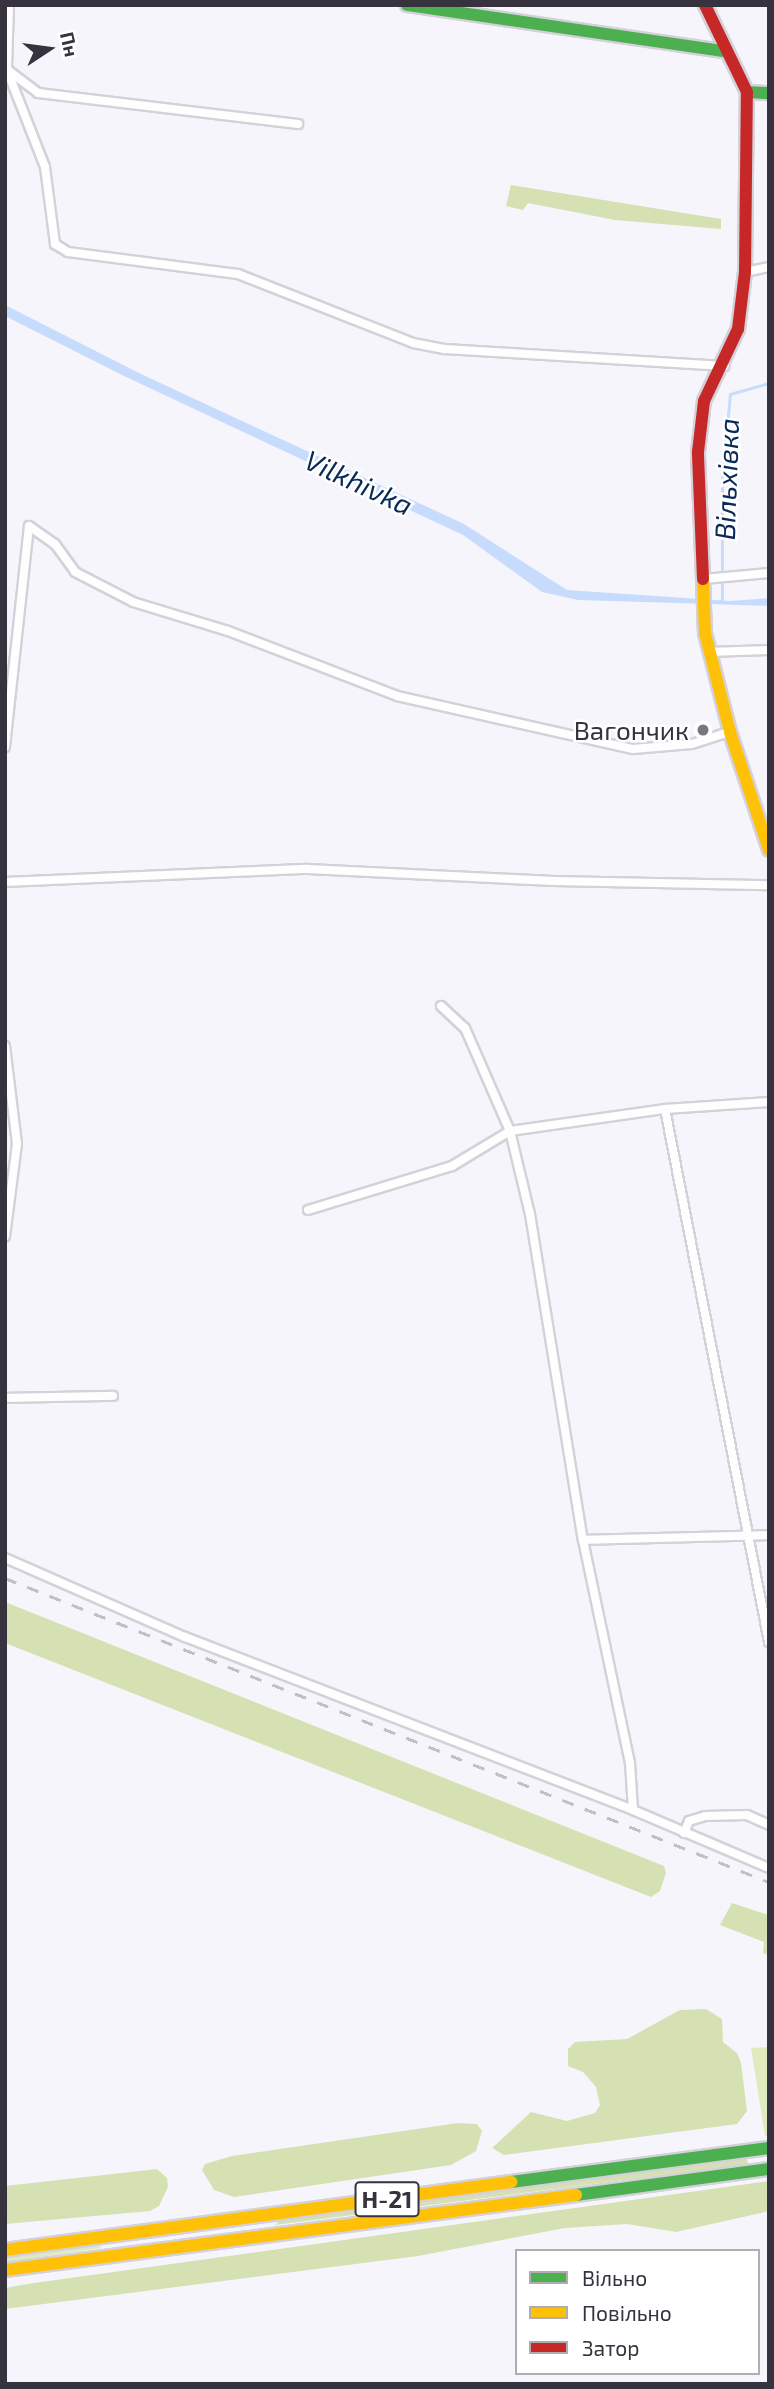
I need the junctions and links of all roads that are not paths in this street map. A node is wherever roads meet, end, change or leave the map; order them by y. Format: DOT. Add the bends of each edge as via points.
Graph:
graph roads {
  1 [pos="9,5"];
  2 [pos="407,5"];
  3 [pos="705,5"];
  4 [pos="723,51"];
  5 [pos="6,69"];
  6 [pos="747,92"];
  7 [pos="769,93"];
  8 [pos="298,124"];
  9 [pos="769,267"];
  10 [pos="745,272"];
  11 [pos="724,366"];
  12 [pos="769,573"];
  13 [pos="704,585"];
  14 [pos="769,650"];
  15 [pos="708,652"];
  16 [pos="730,732"];
  17 [pos="5,747"];
  18 [pos="769,850"];
  19 [pos="5,882"];
  20 [pos="769,885"];
  21 [pos="441,1006"];
  22 [pos="5,1046"];
  23 [pos="769,1102"];
  24 [pos="665,1109"];
  25 [pos="510,1131"];
  26 [pos="308,1210"];
  27 [pos="5,1236"];
  28 [pos="113,1396"];
  29 [pos="5,1398"];
  30 [pos="749,1535"];
  31 [pos="769,1535"];
  32 [pos="583,1540"];
  33 [pos="5,1558"];
  34 [pos="769,1642"];
  35 [pos="633,1810"];
  36 [pos="769,1825"];
  37 [pos="684,1833"];
  38 [pos="769,1868"];
  39 [pos="769,2148"];
  40 [pos="769,2169"];
  41 [pos="5,2250"];
  42 [pos="5,2270"];
  1 -- 5 [label="street"];
  2 -- 4 [label="main road"];
  3 -- 4 [label="main road"];
  4 -- 6 [label="main road"];
  5 -- 8 [label="street" via="38,93"];
  5 -- 11 [label="street" via="45,167 55,244 68,252 238,274 413,343 445,349"];
  6 -- 7 [label="main road"];
  6 -- 10 [label="main road"];
  9 -- 10 [label="street"];
  10 -- 11 [label="main road" via="738,329"];
  11 -- 13 [label="main road" via="704,401 698,452"];
  12 -- 13 [label="street"];
  13 -- 15 [label="main road"];
  14 -- 15 [label="street"];
  15 -- 16 [label="main road"];
  16 -- 17 [label="street" via="692,744 633,749 397,696 228,631 133,602 75,572 55,544 29,526"];
  16 -- 18 [label="main road"];
  19 -- 20 [label="street" via="308,869"];
  21 -- 25 [label="street" via="465,1028"];
  22 -- 27 [label="street" via="17,1144"];
  23 -- 24 [label="street"];
  24 -- 25 [label="street"];
  24 -- 30 [label="street"];
  25 -- 26 [label="street" via="452,1166"];
  25 -- 32 [label="street" via="530,1214"];
  28 -- 29 [label="street"];
  30 -- 31 [label="street"];
  30 -- 32 [label="street"];
  30 -- 34 [label="street"];
  32 -- 35 [label="street" via="630,1763"];
  33 -- 35 [label="street" via="185,1637"];
  35 -- 37 [label="street"];
  36 -- 37 [label="street" via="747,1815 705,1816 689,1821"];
  37 -- 38 [label="street"];
  39 -- 41 [label="main road, Н-21"];
  40 -- 42 [label="main road, Н-21"];
}
